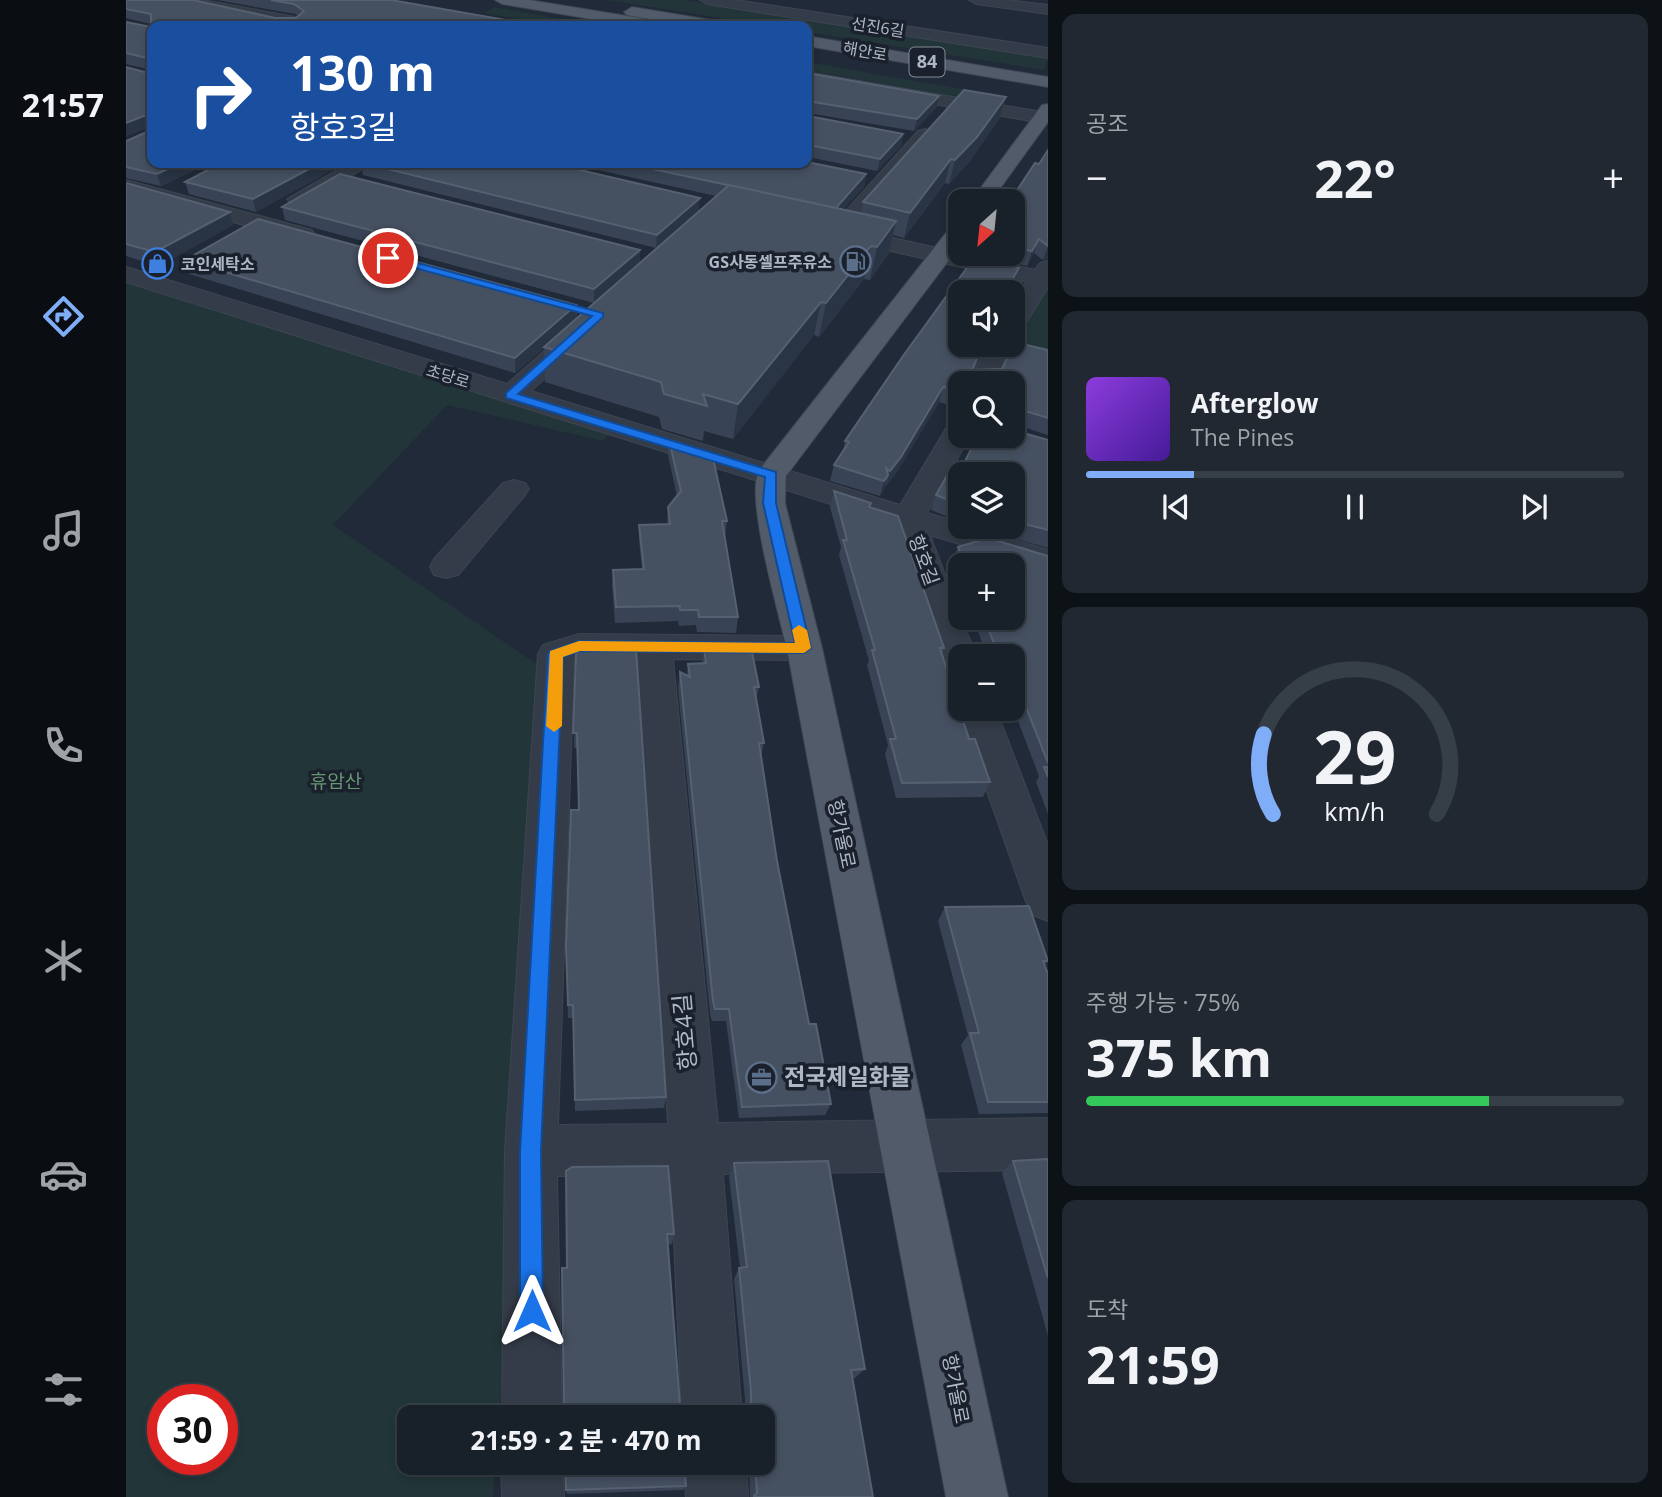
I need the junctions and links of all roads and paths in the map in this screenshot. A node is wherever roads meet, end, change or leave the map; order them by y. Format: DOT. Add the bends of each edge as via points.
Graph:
graph roads {
  1 [pos="180,0"];
  2 [pos="502,0"];
  3 [pos="561,0"];
  4 [pos="707,0"];
  5 [pos="810,0"];
  6 [pos="976,0"];
  7 [pos="728,1"];
  8 [pos="1048,10"];
  9 [pos="791,13"];
  10 [pos="290,21"];
  11 [pos="628,21"];
  12 [pos="687,21"];
  13 [pos="812,42"];
  14 [pos="812,52"];
  15 [pos="1048,53"];
  16 [pos="812,78"];
  17 [pos="1048,82"];
  18 [pos="1048,92"];
  19 [pos="954,102"];
  20 [pos="1046,115"];
  21 [pos="895,136"];
  22 [pos="920,141"];
  23 [pos="364,173"];
  24 [pos="856,176"];
  25 [pos="881,181"];
  26 [pos="186,185"];
  27 [pos="126,186"];
  28 [pos="990,189"];
  29 [pos="163,197"];
  30 [pos="257,223"];
  31 [pos="812,226"];
  32 [pos="838,232"];
  33 [pos="233,236"];
  34 [pos="323,240"];
  35 [pos="948,247"];
  36 [pos="941,256"];
  37 [pos="175,269"];
  38 [pos="126,274"];
  39 [pos="1046,276"];
  40 [pos="152,282"];
  41 [pos="1025,307"];
  42 [pos="573,308"];
  43 [pos="510,395"];
  44 [pos="948,448"];
  45 [pos="771,475"];
  46 [pos="514,489"];
  47 [pos="908,518"];
  48 [pos="1048,561"];
  49 [pos="446,567"];
  50 [pos="954,644"];
  51 [pos="654,647"];
  52 [pos="804,648"];
  53 [pos="982,721"];
  54 [pos="1048,902"];
  55 [pos="907,1144"];
  56 [pos="1048,1144"];
  57 [pos="695,1148"];
  58 [pos="531,1151"];
  59 [pos="532,1405"];
  60 [pos="711,1405"];
  61 [pos="532,1475"];
  62 [pos="716,1475"];
  63 [pos="533,1497"];
  64 [pos="717,1497"];
  65 [pos="977,1497"];
  1 -- 10 [label="street"];
  2 -- 11 [label="main road"];
  3 -- 12 [label="main road"];
  4 -- 7 [label="street, 선진6길"];
  5 -- 9 [label="street"];
  6 -- 8 [label="street"];
  7 -- 9 [label="street, 선진6길"];
  9 -- 15 [label="street, 선진6길"];
  13 -- 17 [label="main road, 해안로 / 84"];
  14 -- 18 [label="main road, 해안로 / 84"];
  16 -- 19 [label="street"];
  19 -- 20 [label="street"];
  19 -- 22 [label="street"];
  20 -- 28 [label="main road"];
  21 -- 22 [label="street"];
  22 -- 25 [label="street"];
  23 -- 30 [label="street" via="338,177"];
  24 -- 25 [label="street"];
  25 -- 32 [label="street"];
  26 -- 29 [label="street"];
  27 -- 29 [label="street"];
  29 -- 30 [label="street"];
  30 -- 33 [label="street"];
  30 -- 34 [label="street"];
  31 -- 32 [label="street"];
  32 -- 36 [label="street"];
  35 -- 36 [label="main road"];
  36 -- 39 [label="street"];
  36 -- 45 [label="main road"];
  37 -- 40 [label="street"];
  38 -- 40 [label="street, 초당로"];
  39 -- 41 [label="street"];
  40 -- 43 [label="street, 초당로"];
  42 -- 43 [label="street" via="600,315"];
  43 -- 45 [label="street, 초당로"];
  44 -- 47 [label="street, 항호길"];
  45 -- 47 [label="street, 초당로"];
  45 -- 52 [label="main road, 항가울로" via="770,503"];
  46 -- 49 [label="street"];
  47 -- 48 [label="street, 초당로"];
  47 -- 50 [label="street, 항호길"];
  51 -- 52 [label="street"];
  51 -- 57 [label="street, 항호4길"];
  51 -- 58 [label="street" via="579,646 555,654"];
  52 -- 55 [label="main road, 항가울로"];
  53 -- 54 [label="street"];
  55 -- 56 [label="street"];
  55 -- 57 [label="street"];
  55 -- 65 [label="main road, 항가울로"];
  57 -- 58 [label="street"];
  57 -- 60 [label="street, 항호4길"];
  58 -- 59 [label="street"];
  61 -- 63 [label="street"];
  62 -- 64 [label="street"];
}
